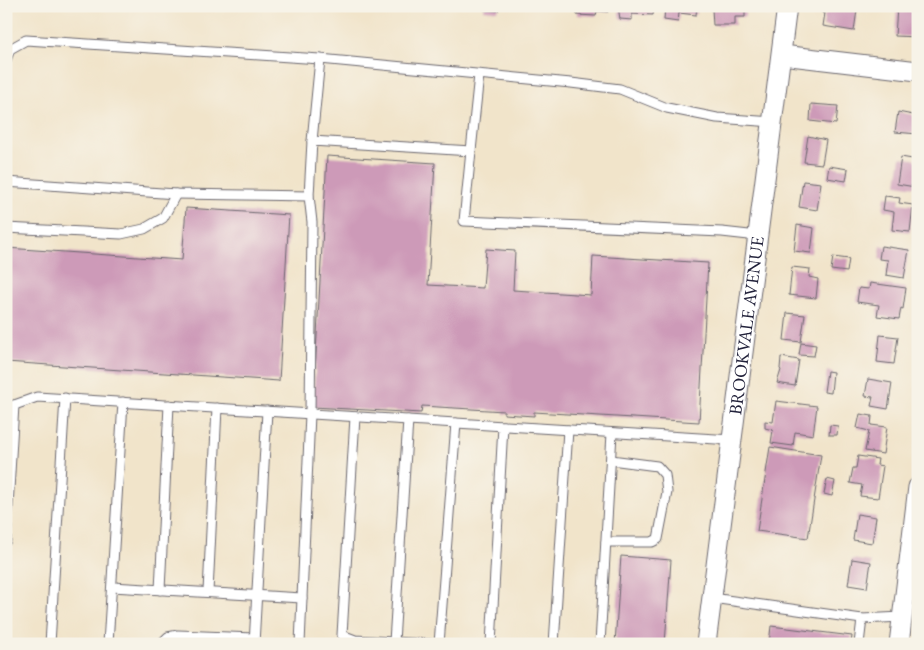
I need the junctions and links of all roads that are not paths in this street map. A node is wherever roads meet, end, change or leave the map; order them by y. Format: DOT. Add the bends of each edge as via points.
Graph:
graph roads {
  1 [pos="787,6"];
  2 [pos="782,55"];
  3 [pos="320,59"];
  4 [pos="6,60"];
  5 [pos="918,71"];
  6 [pos="479,75"];
  7 [pos="772,122"];
  8 [pos="312,141"];
  9 [pos="471,151"];
  10 [pos="6,182"];
  11 [pos="176,194"];
  12 [pos="309,196"];
  13 [pos="6,228"];
  14 [pos="758,236"];
  15 [pos="65,398"];
  16 [pos="123,402"];
  17 [pos="169,405"];
  18 [pos="10,406"];
  19 [pos="217,408"];
  20 [pos="267,411"];
  21 [pos="310,414"];
  22 [pos="355,417"];
  23 [pos="408,420"];
  24 [pos="456,423"];
  25 [pos="503,426"];
  26 [pos="568,430"];
  27 [pos="612,433"];
  28 [pos="732,440"];
  29 [pos="611,460"];
  30 [pos="918,487"];
  31 [pos="6,540"];
  32 [pos="606,542"];
  33 [pos="112,587"];
  34 [pos="160,590"];
  35 [pos="208,592"];
  36 [pos="258,595"];
  37 [pos="302,598"];
  38 [pos="712,598"];
  39 [pos="862,618"];
  40 [pos="910,618"];
  41 [pos="254,641"];
  42 [pos="394,642"];
  43 [pos="50,644"];
  44 [pos="108,644"];
  45 [pos="160,644"];
  46 [pos="300,644"];
  47 [pos="431,644"];
  48 [pos="439,644"];
  49 [pos="491,644"];
  50 [pos="554,644"];
  51 [pos="600,644"];
  52 [pos="706,644"];
  53 [pos="859,644"];
  54 [pos="899,644"];
  1 -- 2 [label="street, BROOKVALE AVENUE"];
  2 -- 5 [label="street"];
  2 -- 7 [label="street, BROOKVALE AVENUE"];
  3 -- 4 [label="lane" via="26,40 10,50"];
  3 -- 6 [label="lane"];
  3 -- 8 [label="lane"];
  6 -- 7 [label="lane" via="620,89 667,108 717,118"];
  6 -- 9 [label="lane"];
  7 -- 14 [label="street, BROOKVALE AVENUE"];
  8 -- 9 [label="lane"];
  8 -- 12 [label="lane"];
  9 -- 14 [label="lane" via="464,221"];
  10 -- 11 [label="lane"];
  11 -- 12 [label="lane"];
  11 -- 13 [label="lane" via="163,218 144,229 121,234"];
  12 -- 21 [label="lane" via="312,222"];
  14 -- 28 [label="street, BROOKVALE AVENUE"];
  15 -- 16 [label="lane"];
  15 -- 18 [label="lane" via="36,397"];
  15 -- 43 [label="lane"];
  16 -- 17 [label="lane"];
  16 -- 33 [label="lane"];
  17 -- 19 [label="lane"];
  17 -- 34 [label="lane"];
  18 -- 31 [label="lane"];
  19 -- 20 [label="lane"];
  19 -- 35 [label="lane"];
  20 -- 21 [label="lane"];
  20 -- 36 [label="lane"];
  21 -- 22 [label="lane"];
  21 -- 37 [label="lane"];
  22 -- 23 [label="lane"];
  22 -- 42 [label="lane" via="342,635 355,640"];
  23 -- 24 [label="lane"];
  23 -- 42 [label="lane"];
  24 -- 25 [label="lane"];
  24 -- 48 [label="lane"];
  25 -- 26 [label="lane"];
  25 -- 49 [label="lane"];
  26 -- 27 [label="lane"];
  26 -- 50 [label="lane"];
  27 -- 28 [label="lane"];
  27 -- 29 [label="lane"];
  28 -- 38 [label="street, BROOKVALE AVENUE"];
  29 -- 32 [label="lane"];
  29 -- 32 [label="lane" via="657,466 665,475 667,492 658,539 652,542"];
  30 -- 40 [label="street"];
  32 -- 51 [label="lane"];
  33 -- 34 [label="lane"];
  33 -- 44 [label="lane"];
  34 -- 35 [label="lane"];
  35 -- 36 [label="lane"];
  36 -- 37 [label="lane"];
  36 -- 41 [label="lane"];
  37 -- 46 [label="lane"];
  38 -- 39 [label="lane"];
  38 -- 52 [label="street, BROOKVALE AVENUE"];
  39 -- 40 [label="lane"];
  39 -- 53 [label="lane"];
  40 -- 54 [label="street"];
  41 -- 45 [label="lane" via="178,635 168,637"];
  42 -- 47 [label="lane"];
}
